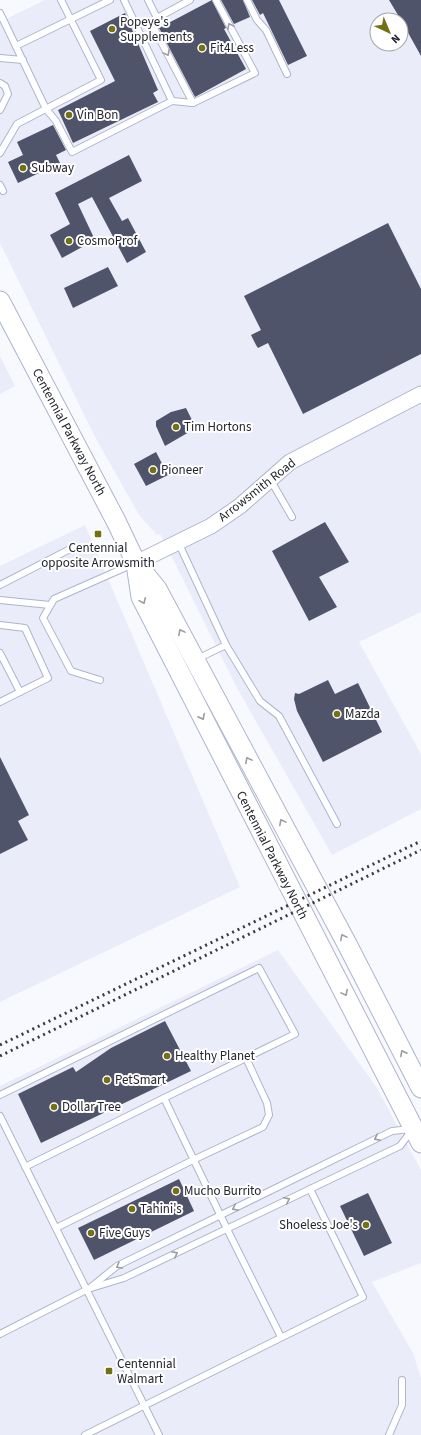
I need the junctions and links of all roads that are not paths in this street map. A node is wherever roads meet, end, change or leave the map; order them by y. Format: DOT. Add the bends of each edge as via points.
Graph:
graph roads {
  1 [pos="61,0"];
  2 [pos="110,0"];
  3 [pos="124,0"];
  4 [pos="148,0"];
  5 [pos="190,0"];
  6 [pos="216,0"];
  7 [pos="247,0"];
  8 [pos="0,13"];
  9 [pos="157,18"];
  10 [pos="70,19"];
  11 [pos="16,46"];
  12 [pos="0,58"];
  13 [pos="23,60"];
  14 [pos="287,74"];
  15 [pos="0,83"];
  16 [pos="172,101"];
  17 [pos="193,102"];
  18 [pos="46,109"];
  19 [pos="0,110"];
  20 [pos="0,153"];
  21 [pos="0,301"];
  22 [pos="421,394"];
  23 [pos="270,479"];
  24 [pos="292,517"];
  25 [pos="178,544"];
  26 [pos="74,547"];
  27 [pos="136,563"];
  28 [pos="0,585"];
  29 [pos="0,600"];
  30 [pos="50,605"];
  31 [pos="0,625"];
  32 [pos="226,645"];
  33 [pos="0,653"];
  34 [pos="196,660"];
  35 [pos="100,680"];
  36 [pos="20,692"];
  37 [pos="0,702"];
  38 [pos="337,824"];
  39 [pos="246,1058"];
  40 [pos="421,1088"];
  41 [pos="0,1094"];
  42 [pos="164,1098"];
  43 [pos="0,1116"];
  44 [pos="418,1135"];
  45 [pos="193,1160"];
  46 [pos="25,1166"];
  47 [pos="310,1189"];
  48 [pos="220,1216"];
  49 [pos="56,1228"];
  50 [pos="227,1229"];
  51 [pos="88,1289"];
  52 [pos="0,1334"];
  53 [pos="282,1337"];
  54 [pos="402,1380"];
  55 [pos="145,1405"];
  56 [pos="85,1435"];
  57 [pos="159,1435"];
  58 [pos="389,1435"];
  1 -- 10 [label="lane"];
  2 -- 10 [label="lane"];
  3 -- 16 [label="lane"];
  4 -- 9 [label="lane"];
  5 -- 9 [label="lane"];
  17 -- 6 [label="lane, one-way" via="255,72"];
  7 -- 14 [label="lane" via="257,20 266,30"];
  8 -- 11 [label="lane"];
  9 -- 17 [label="lane, one-way" via="154,28"];
  10 -- 11 [label="lane"];
  10 -- 18 [label="lane" via="101,80"];
  11 -- 13 [label="lane"];
  12 -- 13 [label="lane"];
  13 -- 18 [label="lane"];
  15 -- 19 [label="lane" via="5,86 8,94"];
  16 -- 17 [label="lane"];
  16 -- 18 [label="lane" via="72,152 56,121"];
  18 -- 20 [label="lane" via="17,124"];
  21 -- 27 [label="main road, Centennial Parkway North"];
  22 -- 23 [label="street, Arrowsmith Road" via="290,462"];
  23 -- 24 [label="lane"];
  23 -- 25 [label="street, Arrowsmith Road" via="240,506"];
  25 -- 27 [label="street, Arrowsmith Road"];
  25 -- 32 [label="lane"];
  26 -- 28 [label="lane"];
  27 -- 30 [label="lane" via="66,593 54,599"];
  34 -- 27 [label="main road, Centennial Parkway North, one-way" via="157,589"];
  27 -- 44 [label="main road, Centennial Parkway North, one-way" via="141,597"];
  29 -- 30 [label="lane"];
  30 -- 35 [label="lane" via="43,618 71,671"];
  31 -- 36 [label="lane" via="24,628 48,678"];
  32 -- 34 [label="lane"];
  32 -- 38 [label="lane" via="260,701 279,716"];
  33 -- 36 [label="lane"];
  40 -- 34 [label="main road, Centennial Parkway North, one-way"];
  36 -- 37 [label="lane"];
  39 -- 41 [label="lane" via="294,1034 259,968"];
  39 -- 42 [label="lane"];
  39 -- 45 [label="lane" via="269,1115 263,1128"];
  42 -- 45 [label="lane"];
  42 -- 46 [label="lane"];
  43 -- 46 [label="lane"];
  44 -- 47 [label="lane"];
  44 -- 48 [label="lane, one-way" via="392,1131"];
  45 -- 48 [label="lane"];
  45 -- 49 [label="lane"];
  46 -- 49 [label="lane"];
  50 -- 47 [label="lane, one-way"];
  47 -- 53 [label="lane" via="363,1297"];
  48 -- 50 [label="lane"];
  48 -- 51 [label="lane, one-way" via="117,1266"];
  49 -- 51 [label="lane"];
  51 -- 50 [label="lane, one-way" via="124,1278"];
  50 -- 53 [label="lane"];
  51 -- 52 [label="lane"];
  51 -- 55 [label="lane"];
  53 -- 55 [label="lane"];
  54 -- 58 [label="lane" via="402,1405"];
  55 -- 56 [label="lane"];
  55 -- 57 [label="lane"];
}
